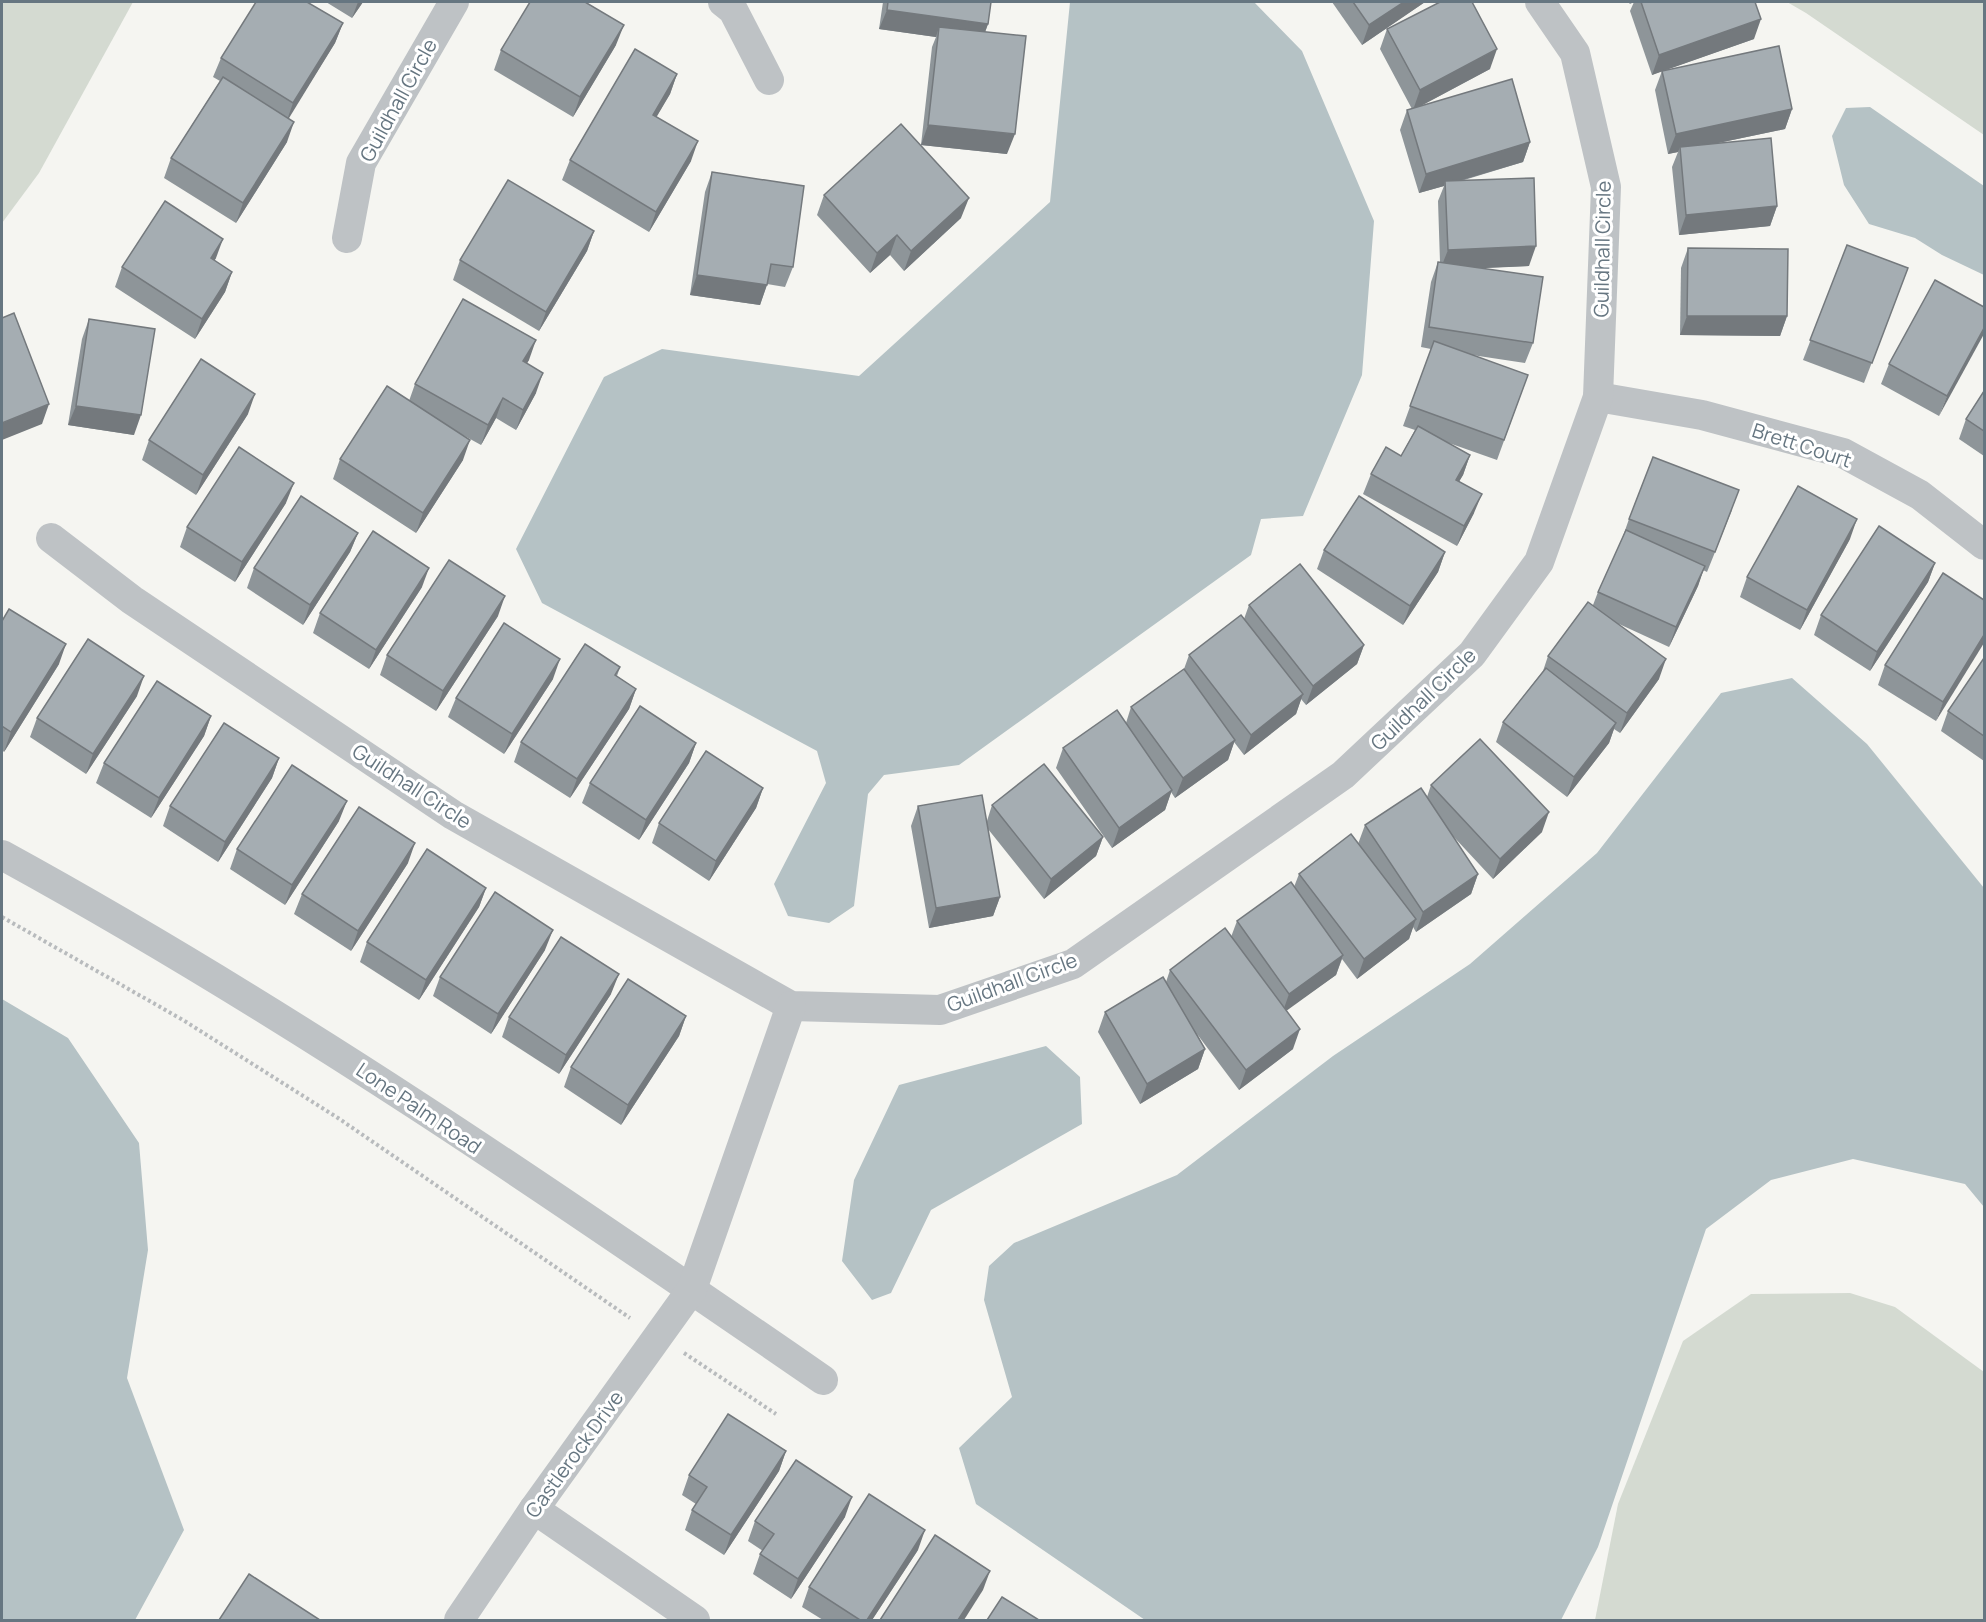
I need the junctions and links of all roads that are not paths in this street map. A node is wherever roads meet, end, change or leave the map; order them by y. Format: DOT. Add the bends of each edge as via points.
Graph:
graph roads {
  1 [pos="454,2"];
  2 [pos="723,2"];
  3 [pos="1539,2"];
  4 [pos="769,80"];
  5 [pos="347,238"];
  6 [pos="1598,397"];
  7 [pos="51,538"];
  8 [pos="1984,545"];
  9 [pos="2,855"];
  10 [pos="791,1006"];
  11 [pos="692,1290"];
  12 [pos="823,1380"];
  13 [pos="534,1509"];
  14 [pos="459,1620"];
  15 [pos="696,1620"];
  1 -- 5 [label="street, Guildhall Circle" via="361,163"];
  2 -- 4 [label="street" via="733,10"];
  3 -- 6 [label="street, Guildhall Circle" via="1575,53 1606,187"];
  6 -- 8 [label="street, Brett Court" via="1702,415 1843,453 1920,495"];
  6 -- 10 [label="street, Guildhall Circle" via="1539,562 1472,654 1343,775 1073,964 940,1010"];
  7 -- 10 [label="street, Guildhall Circle" via="132,600 453,815"];
  9 -- 11 [label="street, Lone Palm Road" via="315,1038"];
  10 -- 11 [label="street"];
  11 -- 12 [label="street, Lone Palm Road"];
  11 -- 13 [label="street, Castlerock Drive"];
  13 -- 14 [label="street, Castlerock Drive"];
  13 -- 15 [label="street"];
}
